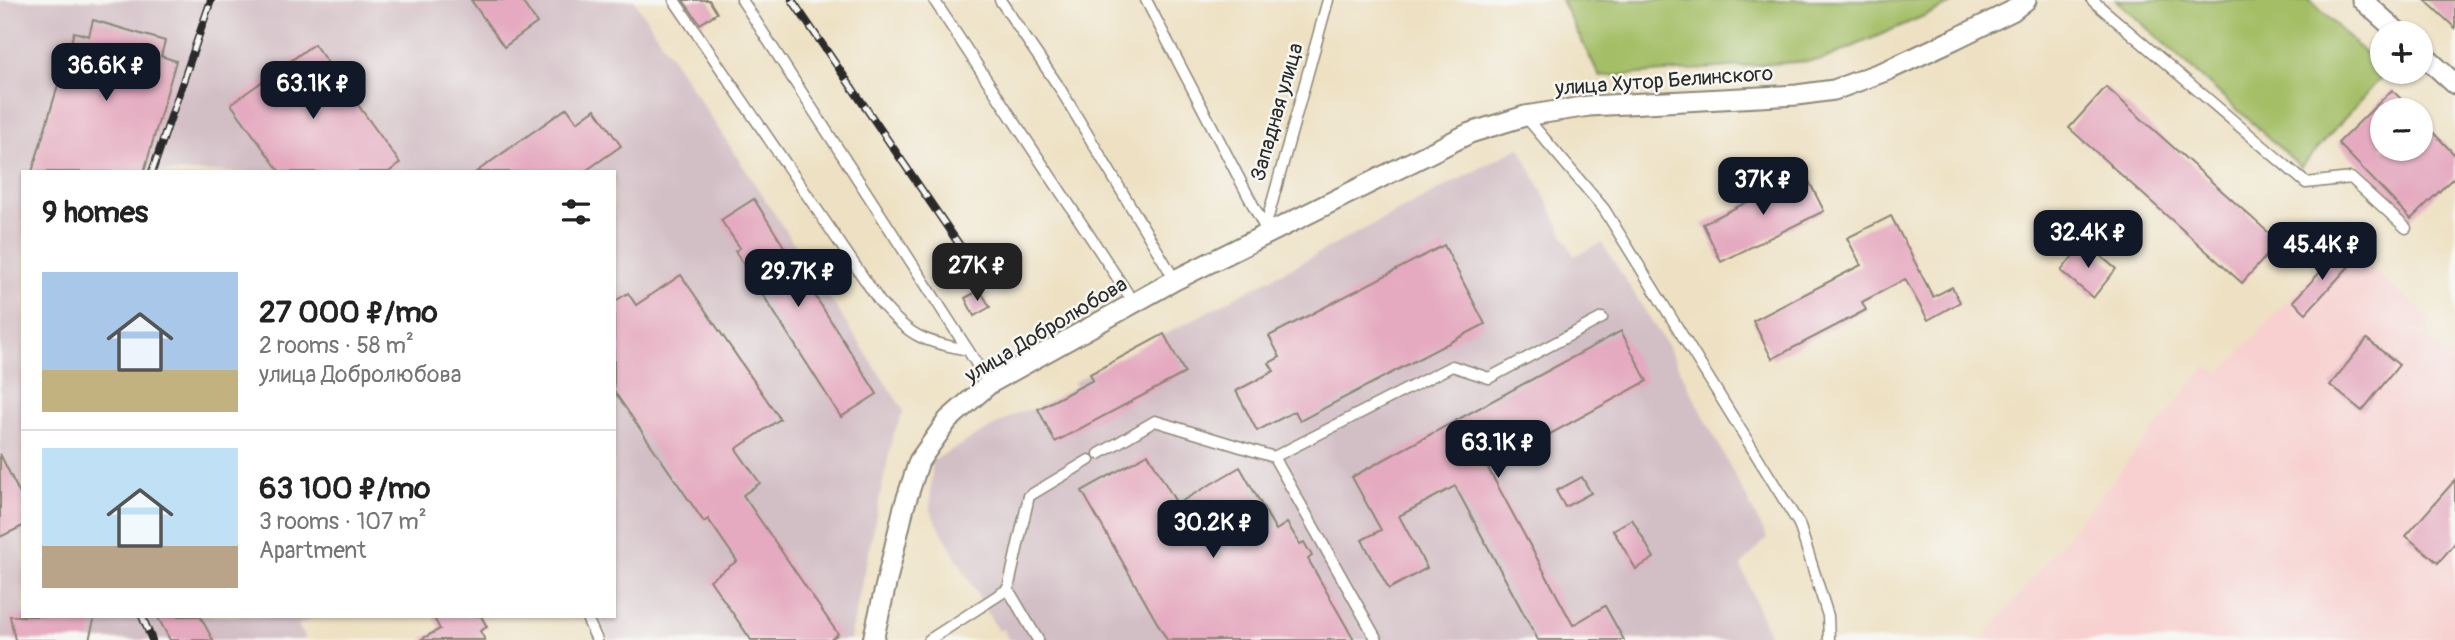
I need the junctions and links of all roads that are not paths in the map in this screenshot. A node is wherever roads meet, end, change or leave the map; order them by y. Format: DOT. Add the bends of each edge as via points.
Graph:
graph roads {
  1 [pos="674,0"];
  2 [pos="742,0"];
  3 [pos="934,0"];
  4 [pos="1000,0"];
  5 [pos="1146,0"];
  6 [pos="1328,0"];
  7 [pos="2026,0"];
  8 [pos="2092,0"];
  9 [pos="2362,0"];
  10 [pos="2386,21"];
  11 [pos="2433,64"];
  12 [pos="2455,84"];
  13 [pos="1525,116"];
  14 [pos="2406,228"];
  15 [pos="1266,230"];
  16 [pos="1175,280"];
  17 [pos="1134,303"];
  18 [pos="1602,318"];
  19 [pos="968,350"];
  20 [pos="989,384"];
  21 [pos="1099,454"];
  22 [pos="1274,457"];
  23 [pos="1089,460"];
  24 [pos="1008,589"];
  25 [pos="587,618"];
  26 [pos="597,640"];
  27 [pos="873,640"];
  28 [pos="929,640"];
  29 [pos="1038,640"];
  30 [pos="1377,640"];
  31 [pos="1829,640"];
  1 -- 19 [label="lane" via="880,302 901,326 926,341"];
  2 -- 19 [label="lane"];
  3 -- 17 [label="lane"];
  4 -- 16 [label="lane" via="1059,87"];
  5 -- 15 [label="lane"];
  6 -- 15 [label="lane, Западная улица"];
  7 -- 13 [label="street, улица Хутор Белинского" via="1944,45 1834,90 1589,106"];
  8 -- 14 [label="lane" via="2306,183 2351,178"];
  9 -- 10 [label="street"];
  11 -- 12 [label="street"];
  13 -- 15 [label="street, улица Хутор Белинского" via="1470,133"];
  13 -- 31 [label="lane" via="1604,209 1799,524 1828,615"];
  15 -- 16 [label="street, улица Добролюбова"];
  16 -- 17 [label="street, улица Добролюбова"];
  17 -- 20 [label="street, улица Добролюбова"];
  18 -- 22 [label="lane" via="1489,378 1452,366"];
  19 -- 20 [label="lane"];
  20 -- 27 [label="street, улица Добролюбова" via="948,419 919,461"];
  21 -- 22 [label="lane" via="1155,421"];
  22 -- 30 [label="lane"];
  23 -- 24 [label="lane" via="1029,496"];
  24 -- 28 [label="lane"];
  24 -- 29 [label="lane"];
  25 -- 26 [label="lane"];
}
